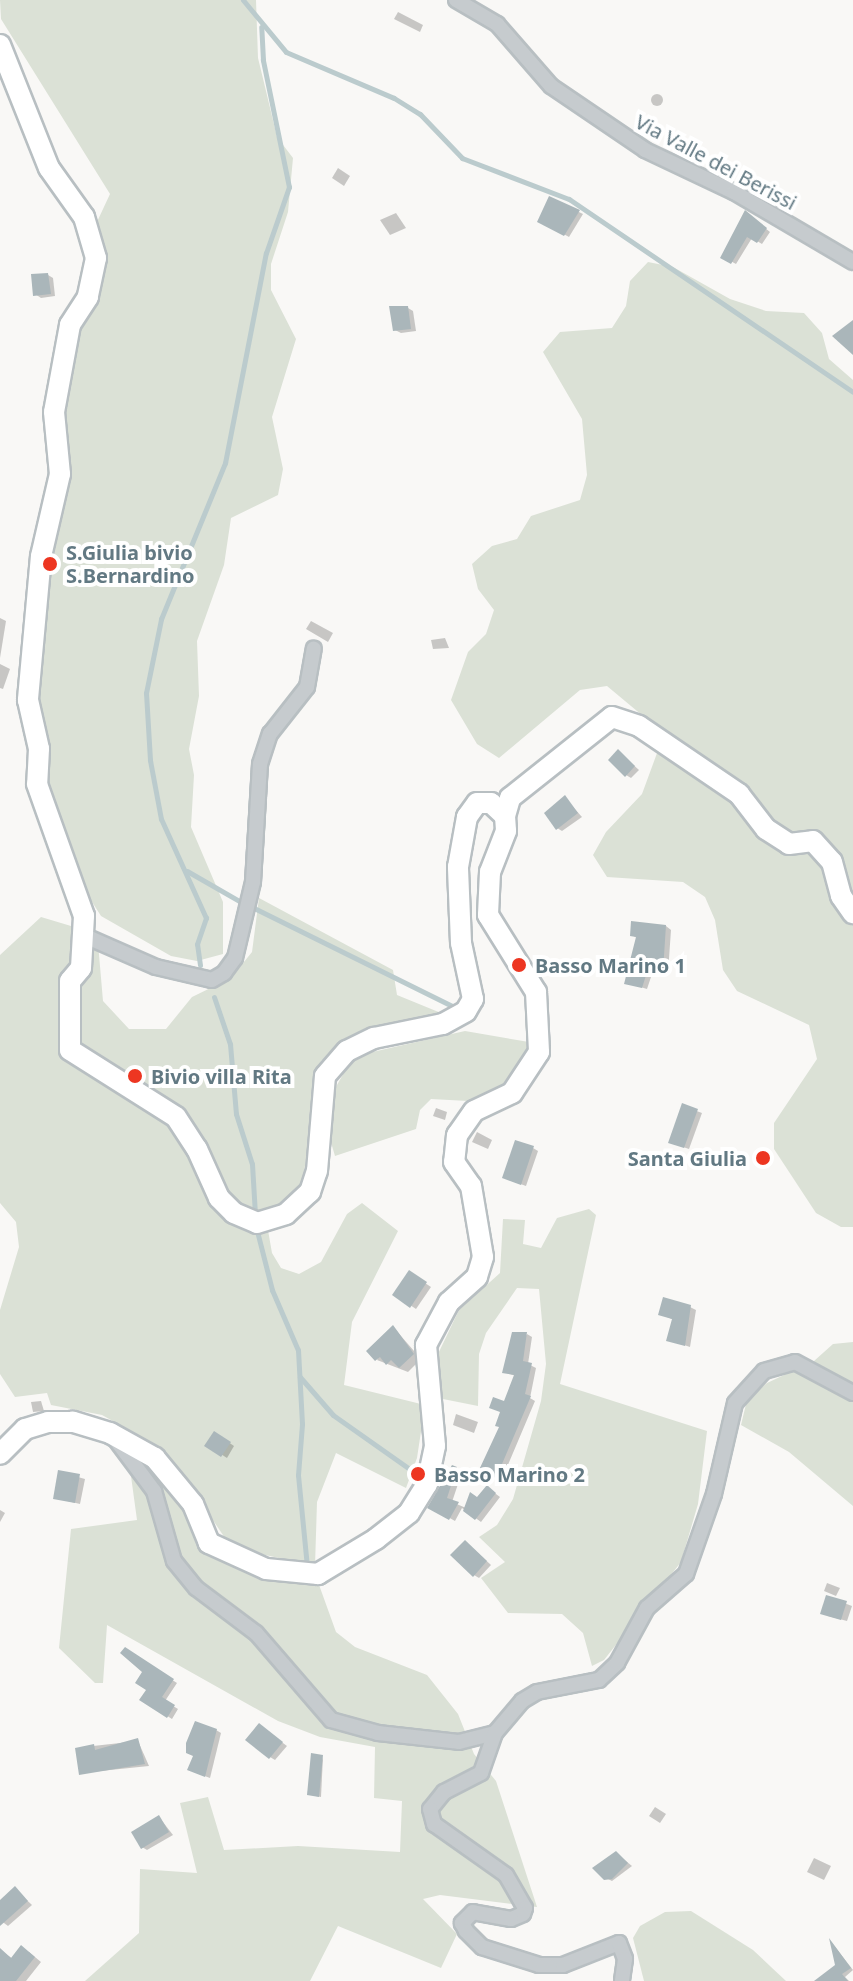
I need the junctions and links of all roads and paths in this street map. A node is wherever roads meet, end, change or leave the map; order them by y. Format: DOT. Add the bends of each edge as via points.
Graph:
graph roads {
  1 [pos="456,0"];
  2 [pos="0,45"];
  3 [pos="853,262"];
  4 [pos="314,649"];
  5 [pos="505,816"];
  6 [pos="853,913"];
  7 [pos="85,936"];
  8 [pos="853,1393"];
  9 [pos="110,1433"];
  10 [pos="0,1454"];
  11 [pos="495,1733"];
  12 [pos="622,1981"];
  1 -- 3 [label="street, Via Valle dei Berissi" via="497,24 551,86 645,150 734,192"];
  2 -- 7 [label="street" via="49,168 84,217 96,258 88,297 70,325 54,412 60,474 41,556 28,700 39,749 37,784 67,862"];
  4 -- 7 [label="street" via="307,687 270,734 260,764 253,882 235,958 224,973 212,980 156,967"];
  5 -- 6 [label="street" via="510,798 612,717 639,726 739,794 766,829 789,844 813,841 832,862 841,896"];
  5 -- 7 [label="street" via="491,803 477,803 467,817 458,867 461,943 473,999 466,1011 443,1024 374,1038 347,1051 325,1076 317,1171 310,1192 286,1214 257,1223 219,1198 176,1117 70,1050 70,981 81,968"];
  5 -- 9 [label="street" via="506,831 490,872 488,915 536,992 539,1052 512,1093 474,1111 457,1135 454,1162 471,1186 483,1257 477,1277 449,1302 430,1331 426,1345 435,1446 427,1484 409,1513 318,1574 266,1569 209,1543 193,1504 155,1458"];
  8 -- 11 [label="street" via="795,1362 764,1371 735,1403 714,1494 686,1574 647,1608 617,1663 599,1680 537,1692"];
  9 -- 10 [label="street" via="73,1422 48,1422 25,1429"];
  9 -- 11 [label="street" via="154,1491 174,1561 196,1588 256,1633 331,1720 430,1740 479,1740"];
  11 -- 12 [label="street" via="481,1773 444,1792 430,1809 434,1824 506,1875 525,1908 511,1919 473,1912 462,1923 466,1931 482,1947 539,1965 563,1965 619,1943 625,1959"];
}
